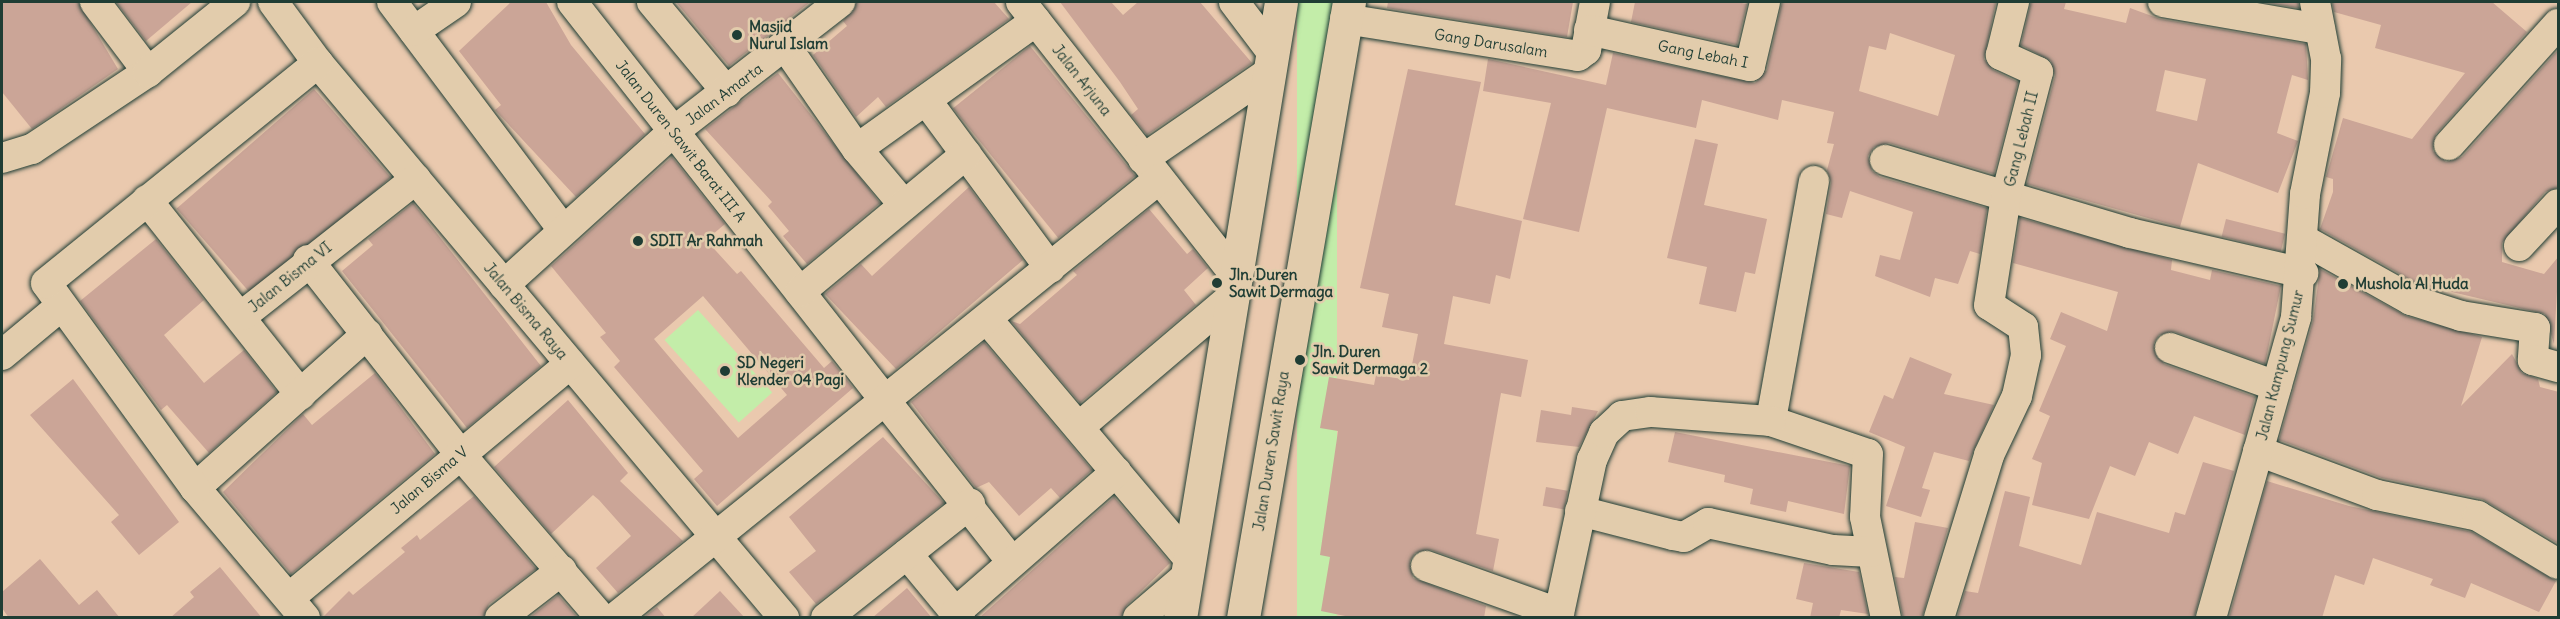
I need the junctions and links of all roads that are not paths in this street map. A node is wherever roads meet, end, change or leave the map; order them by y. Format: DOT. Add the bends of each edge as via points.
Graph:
graph roads {
  1 [pos="95,2"];
  2 [pos="235,2"];
  3 [pos="273,2"];
  4 [pos="392,2"];
  5 [pos="456,2"];
  6 [pos="572,2"];
  7 [pos="652,2"];
  8 [pos="840,2"];
  9 [pos="1234,2"];
  10 [pos="1281,2"];
  11 [pos="1765,2"];
  12 [pos="2014,2"];
  13 [pos="2163,2"];
  14 [pos="1347,10"];
  15 [pos="1028,11"];
  16 [pos="2317,15"];
  17 [pos="1592,16"];
  18 [pos="2559,24"];
  19 [pos="414,31"];
  20 [pos="786,47"];
  21 [pos="1270,62"];
  22 [pos="318,63"];
  23 [pos="148,72"];
  24 [pos="727,92"];
  25 [pos="926,100"];
  26 [pos="673,132"];
  27 [pos="2449,145"];
  28 [pos="6,148"];
  29 [pos="857,149"];
  30 [pos="966,153"];
  31 [pos="1885,160"];
  32 [pos="1151,169"];
  33 [pos="416,179"];
  34 [pos="1814,181"];
  35 [pos="2006,196"];
  36 [pos="147,200"];
  37 [pos="2559,204"];
  38 [pos="904,205"];
  39 [pos="563,230"];
  40 [pos="2304,240"];
  41 [pos="2519,246"];
  42 [pos="309,260"];
  43 [pos="1050,267"];
  44 [pos="2303,273"];
  45 [pos="504,285"];
  46 [pos="1234,286"];
  47 [pos="800,292"];
  48 [pos="54,298"];
  49 [pos="243,315"];
  50 [pos="987,319"];
  51 [pos="367,334"];
  52 [pos="2170,348"];
  53 [pos="2,355"];
  54 [pos="570,364"];
  55 [pos="2559,367"];
  56 [pos="2276,386"];
  57 [pos="301,395"];
  58 [pos="887,401"];
  59 [pos="1771,421"];
  60 [pos="1079,427"];
  61 [pos="2258,451"];
  62 [pos="460,454"];
  63 [pos="1116,472"];
  64 [pos="195,488"];
  65 [pos="970,504"];
  66 [pos="1580,511"];
  67 [pos="719,537"];
  68 [pos="1871,552"];
  69 [pos="907,554"];
  70 [pos="1012,562"];
  71 [pos="2559,564"];
  72 [pos="1426,566"];
  73 [pos="1188,567"];
  74 [pos="562,570"];
  75 [pos="297,608"];
  76 [pos="958,615"];
  77 [pos="1558,615"];
  78 [pos="500,618"];
  79 [pos="601,618"];
  80 [pos="615,618"];
  81 [pos="784,618"];
  82 [pos="826,618"];
  83 [pos="1138,618"];
  84 [pos="1180,618"];
  85 [pos="1243,618"];
  86 [pos="1886,618"];
  87 [pos="1939,618"];
  88 [pos="2211,618"];
  1 -- 23 [label="street"];
  2 -- 23 [label="street"];
  3 -- 22 [label="street, Jalan Bisma Raya"];
  4 -- 19 [label="street"];
  5 -- 19 [label="street"];
  6 -- 26 [label="street, Jalan Duren Sawit Barat III A"];
  7 -- 24 [label="street"];
  8 -- 20 [label="street, Jalan Amarta"];
  9 -- 21 [label="street"];
  10 -- 21 [label="street"];
  11 -- 17 [label="street, Gang Lebah I" via="1750,66"];
  12 -- 35 [label="street, Gang Lebah II" via="2001,55 2038,72"];
  13 -- 16 [label="street"];
  14 -- 17 [label="street, Gang Darusalam" via="1578,56 1586,50"];
  14 -- 85 [label="street, Jalan Duren Sawit Raya"];
  15 -- 25 [label="street"];
  15 -- 32 [label="street, Jalan Arjuna"];
  16 -- 40 [label="street, Jalan Kampung Sumur" via="2325,93 2305,194"];
  18 -- 27 [label="street"];
  19 -- 39 [label="street"];
  20 -- 24 [label="street, Jalan Amarta"];
  20 -- 29 [label="street"];
  21 -- 32 [label="street"];
  21 -- 46 [label="street"];
  22 -- 33 [label="street, Jalan Bisma Raya"];
  22 -- 36 [label="street"];
  23 -- 28 [label="street" via="32,149"];
  24 -- 26 [label="street, Jalan Amarta"];
  25 -- 29 [label="street"];
  25 -- 30 [label="street"];
  26 -- 39 [label="street, Jalan Amarta"];
  26 -- 47 [label="street, Jalan Duren Sawit Barat III A"];
  29 -- 38 [label="street"];
  30 -- 38 [label="street"];
  30 -- 43 [label="street"];
  31 -- 35 [label="street"];
  32 -- 43 [label="street"];
  32 -- 46 [label="street, Jalan Arjuna"];
  33 -- 42 [label="street, Jalan Bisma VI"];
  33 -- 45 [label="street, Jalan Bisma Raya"];
  34 -- 59 [label="street"];
  35 -- 44 [label="street" via="2130,233"];
  35 -- 87 [label="street" via="1989,306 2023,327 2026,355 2017,396 1989,455"];
  36 -- 48 [label="street" via="48,278"];
  36 -- 49 [label="street"];
  37 -- 41 [label="street"];
  38 -- 47 [label="street"];
  39 -- 45 [label="street, Jalan Amarta"];
  40 -- 44 [label="street, Jalan Kampung Sumur"];
  40 -- 55 [label="street" via="2411,300 2461,316 2535,328 2533,360"];
  42 -- 49 [label="street, Jalan Bisma VI"];
  42 -- 51 [label="street"];
  43 -- 50 [label="street"];
  44 -- 56 [label="street, Jalan Kampung Sumur"];
  45 -- 54 [label="street, Jalan Bisma Raya"];
  46 -- 60 [label="street"];
  46 -- 73 [label="street"];
  47 -- 58 [label="street, Jalan Duren Sawit Barat III A"];
  48 -- 53 [label="street"];
  48 -- 64 [label="street"];
  49 -- 57 [label="street, Jalan Bisma VI"];
  50 -- 58 [label="street"];
  50 -- 60 [label="street"];
  51 -- 57 [label="street"];
  51 -- 62 [label="street"];
  52 -- 56 [label="street"];
  54 -- 62 [label="street, Jalan Bisma V"];
  54 -- 67 [label="street, Jalan Bisma Raya"];
  56 -- 61 [label="street, Jalan Kampung Sumur"];
  57 -- 64 [label="street"];
  58 -- 65 [label="street, Jalan Duren Sawit Barat III A"];
  58 -- 67 [label="street"];
  59 -- 66 [label="street" via="1651,412 1622,416 1600,442"];
  59 -- 68 [label="street" via="1868,454 1866,517"];
  60 -- 63 [label="street"];
  61 -- 71 [label="street" via="2377,495 2478,516"];
  61 -- 88 [label="street, Jalan Kampung Sumur"];
  62 -- 74 [label="street"];
  62 -- 75 [label="street, Jalan Bisma V"];
  63 -- 70 [label="street"];
  63 -- 73 [label="street"];
  64 -- 75 [label="street"];
  65 -- 69 [label="street"];
  65 -- 70 [label="street, Jalan Duren Sawit Barat III A"];
  66 -- 68 [label="street" via="1684,537 1708,523 1833,550"];
  66 -- 77 [label="street"];
  67 -- 80 [label="street"];
  67 -- 81 [label="street, Jalan Bisma Raya"];
  68 -- 86 [label="street"];
  69 -- 76 [label="street"];
  69 -- 82 [label="street"];
  70 -- 76 [label="street"];
  72 -- 77 [label="street"];
  73 -- 83 [label="street"];
  73 -- 84 [label="street"];
  74 -- 78 [label="street"];
  74 -- 79 [label="street"];
}
